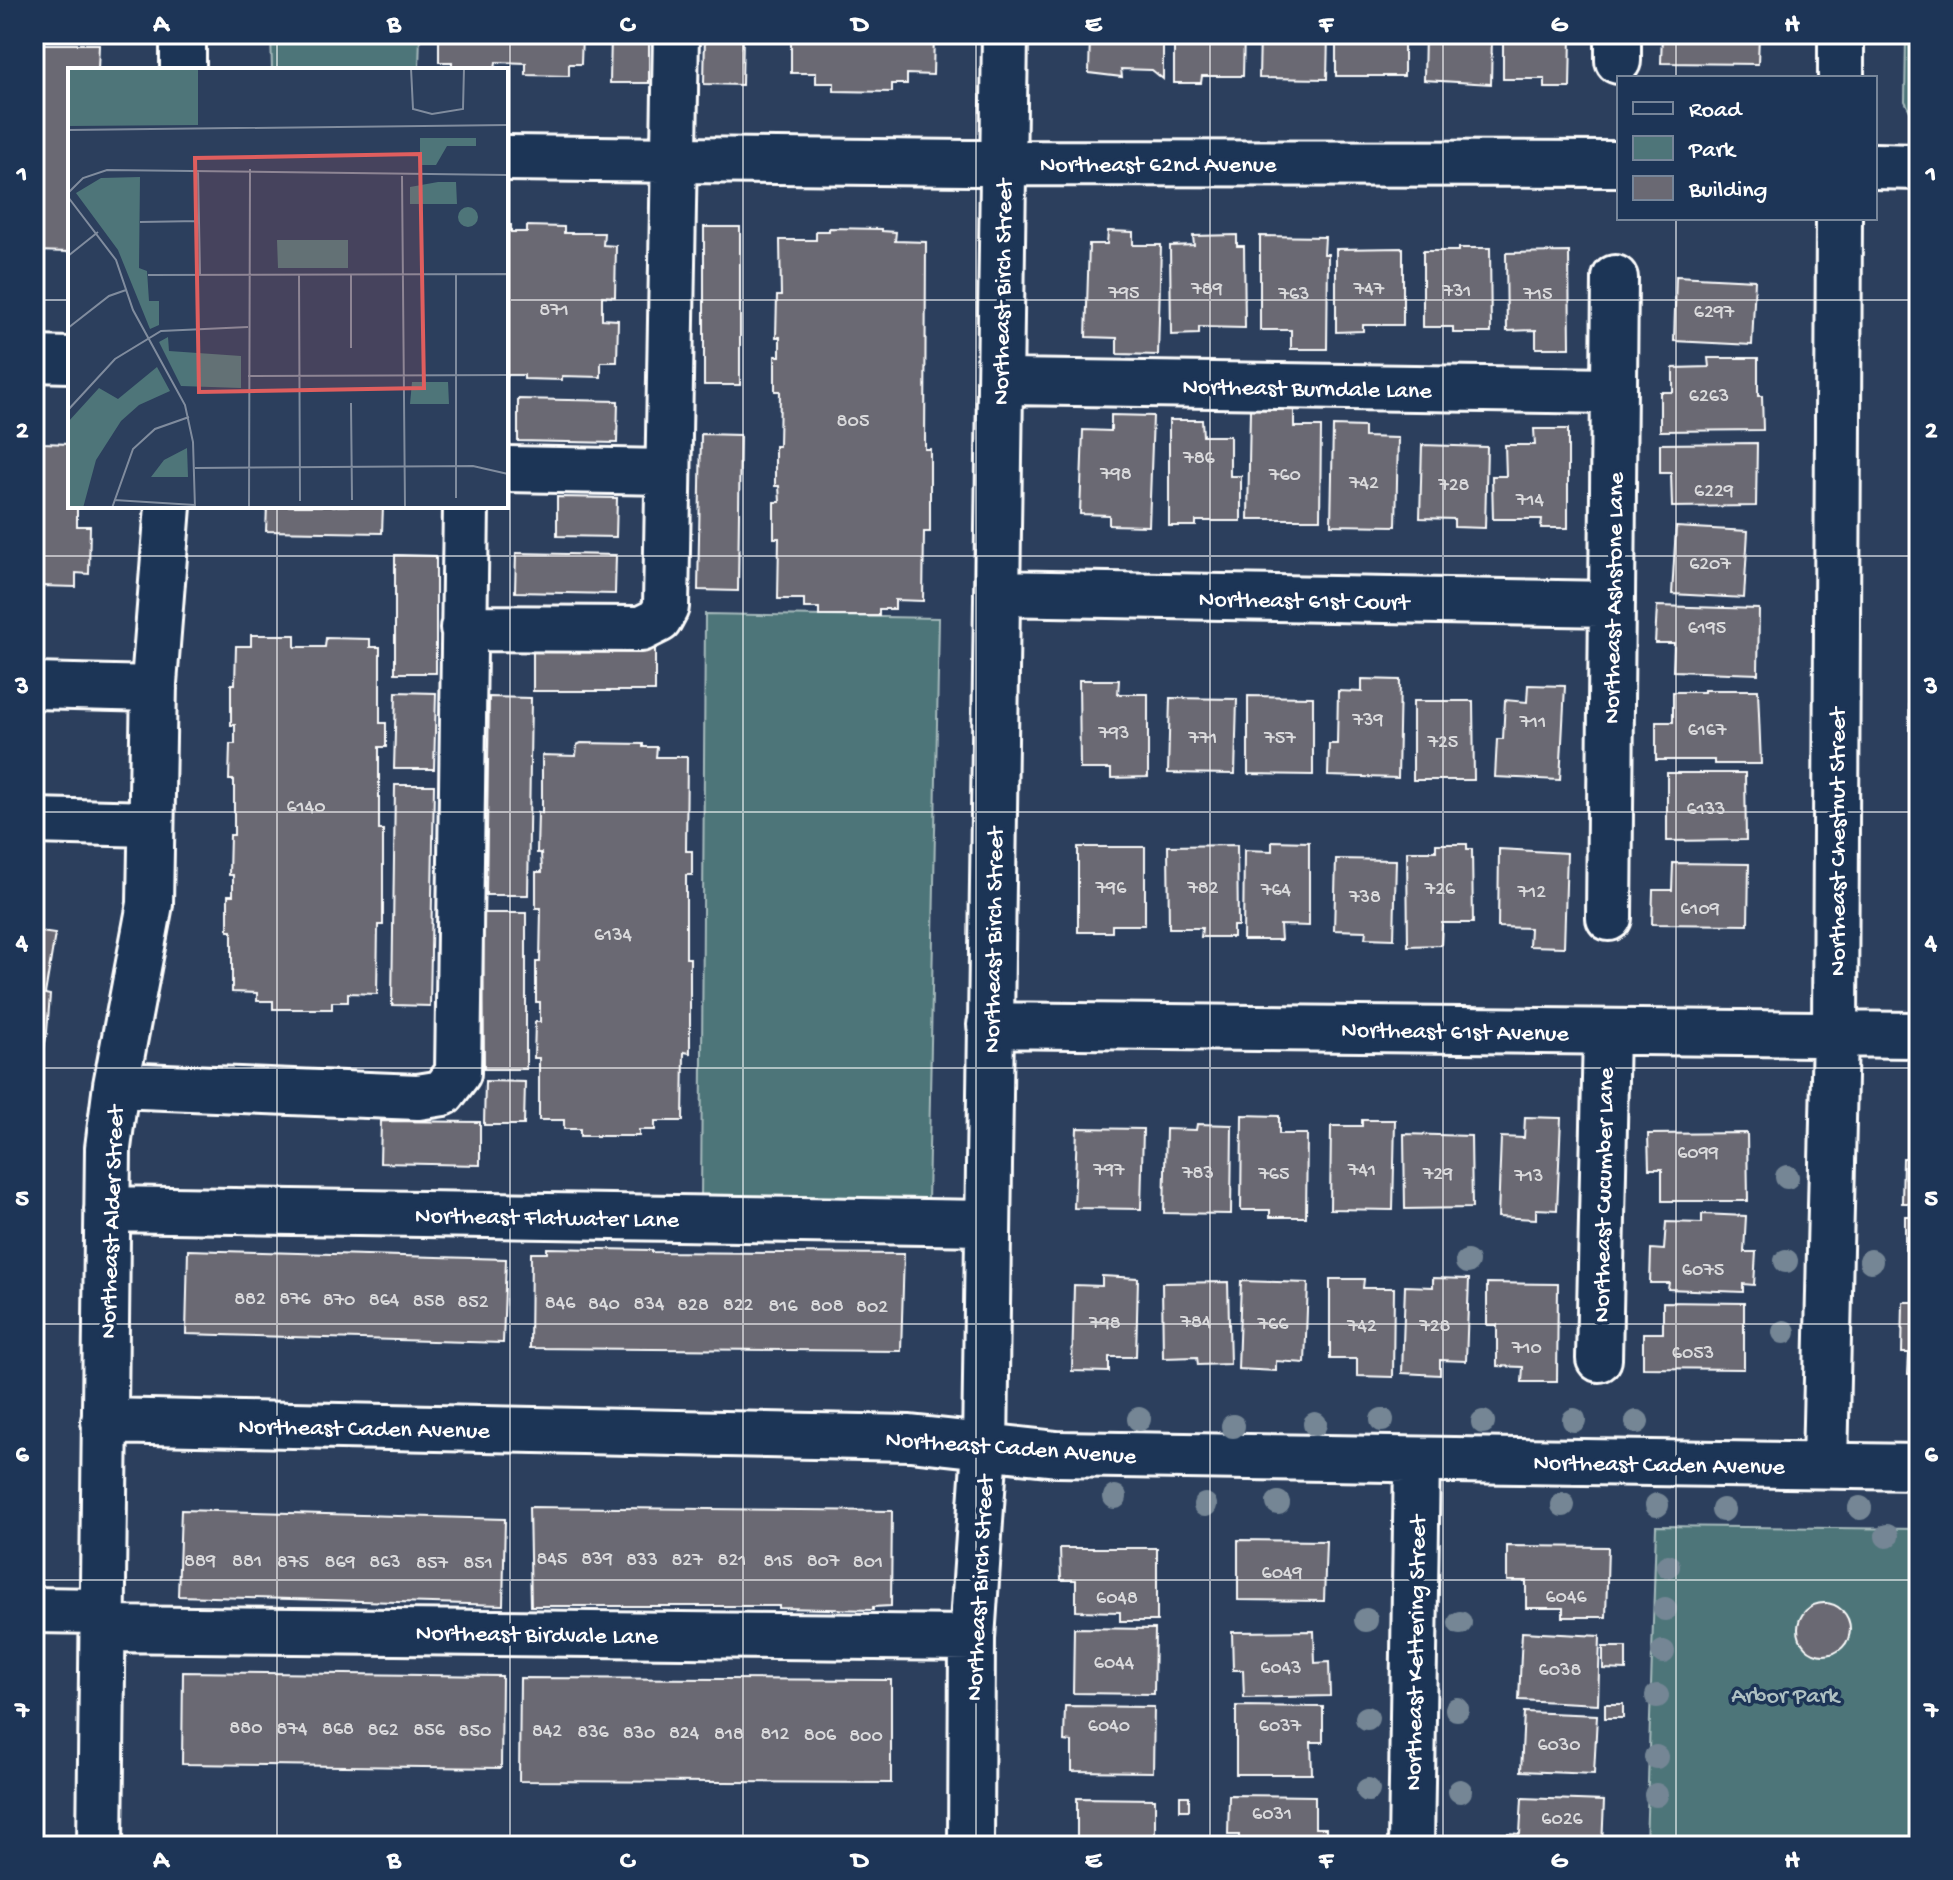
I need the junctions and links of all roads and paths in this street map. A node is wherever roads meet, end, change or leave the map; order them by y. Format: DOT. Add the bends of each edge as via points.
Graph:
graph roads {
  1 [pos="183,34"];
  2 [pos="676,34"];
  3 [pos="1005,34"];
  4 [pos="1841,34"];
  5 [pos="183,68"];
  6 [pos="1841,76"];
  7 [pos="508,158"];
  8 [pos="675,159"];
  9 [pos="1002,163"];
  10 [pos="1617,164"];
  11 [pos="1877,166"];
  12 [pos="1919,167"];
  13 [pos="1839,220"];
  14 [pos="1615,278"];
  15 [pos="34,359"];
  16 [pos="68,360"];
  17 [pos="1000,382"];
  18 [pos="1614,391"];
  19 [pos="508,469"];
  20 [pos="667,472"];
  21 [pos="168,508"];
  22 [pos="466,508"];
  23 [pos="997,593"];
  24 [pos="1612,604"];
  25 [pos="463,628"];
  26 [pos="34,686"];
  27 [pos="154,689"];
  28 [pos="34,821"];
  29 [pos="151,824"];
  30 [pos="1609,918"];
  31 [pos="990,1025"];
  32 [pos="1606,1032"];
  33 [pos="1835,1034"];
  34 [pos="1919,1035"];
  35 [pos="116,1085"];
  36 [pos="107,1209"];
  37 [pos="987,1223"];
  38 [pos="1599,1359"];
  39 [pos="104,1421"];
  40 [pos="985,1448"];
  41 [pos="1417,1460"];
  42 [pos="1825,1465"];
  43 [pos="1919,1467"];
  44 [pos="34,1610"];
  45 [pos="102,1620"];
  46 [pos="972,1638"];
  47 [pos="100,1846"];
  48 [pos="971,1846"];
  49 [pos="1411,1846"];
  1 -- 5 [label="street"];
  2 -- 8 [label="street"];
  3 -- 9 [label="street, Northeast Birch Street"];
  4 -- 6 [label="street"];
  7 -- 8 [label="street, Northeast 62nd Avenue"];
  8 -- 9 [label="street, Northeast 62nd Avenue"];
  8 -- 20 [label="street"];
  9 -- 10 [label="street, Northeast 62nd Avenue"];
  9 -- 17 [label="street, Northeast Birch Street"];
  11 -- 12 [label="street"];
  13 -- 33 [label="street, Northeast Chestnut Street"];
  14 -- 18 [label="street, Northeast Ashstone Lane"];
  15 -- 16 [label="street"];
  17 -- 18 [label="street, Northeast Burndale Lane"];
  17 -- 23 [label="street, Northeast Birch Street"];
  18 -- 24 [label="street, Northeast Ashstone Lane"];
  19 -- 20 [label="street"];
  20 -- 25 [label="street" via="666,607 659,620 641,629"];
  21 -- 27 [label="street, Northeast Alder Street"];
  22 -- 25 [label="street"];
  23 -- 24 [label="street, Northeast 61st Court"];
  23 -- 31 [label="street, Northeast Birch Street"];
  24 -- 30 [label="street, Northeast Ashstone Lane"];
  25 -- 35 [label="street" via="459,1050 458,1073 443,1093 418,1097"];
  26 -- 27 [label="street"];
  27 -- 29 [label="street, Northeast Alder Street"];
  28 -- 29 [label="street"];
  29 -- 35 [label="street, Northeast Alder Street" via="150,904"];
  31 -- 32 [label="street, Northeast 61st Avenue"];
  31 -- 37 [label="street, Northeast Birch Street"];
  32 -- 33 [label="street, Northeast 61st Avenue"];
  32 -- 38 [label="street, Northeast Cucumber Lane"];
  33 -- 34 [label="street, Northeast 61st Avenue"];
  33 -- 42 [label="street, Northeast Chestnut Street"];
  35 -- 36 [label="street, Northeast Alder Street"];
  36 -- 37 [label="street, Northeast Flatwater Lane"];
  36 -- 39 [label="street, Northeast Alder Street"];
  37 -- 40 [label="street, Northeast Birch Street"];
  39 -- 40 [label="street, Northeast Caden Avenue" via="910,1438"];
  39 -- 45 [label="street, Northeast Alder Street"];
  40 -- 41 [label="street, Northeast Caden Avenue"];
  40 -- 46 [label="street, Northeast Birch Street"];
  41 -- 42 [label="street, Northeast Caden Avenue"];
  41 -- 49 [label="street, Northeast Kettering Street"];
  42 -- 43 [label="street, Northeast Caden Avenue"];
  44 -- 45 [label="street, Northeast Birdvale Lane"];
  45 -- 46 [label="street, Northeast Birdvale Lane"];
  45 -- 47 [label="street, Northeast Alder Street"];
  46 -- 48 [label="street, Northeast Birch Street"];
}
